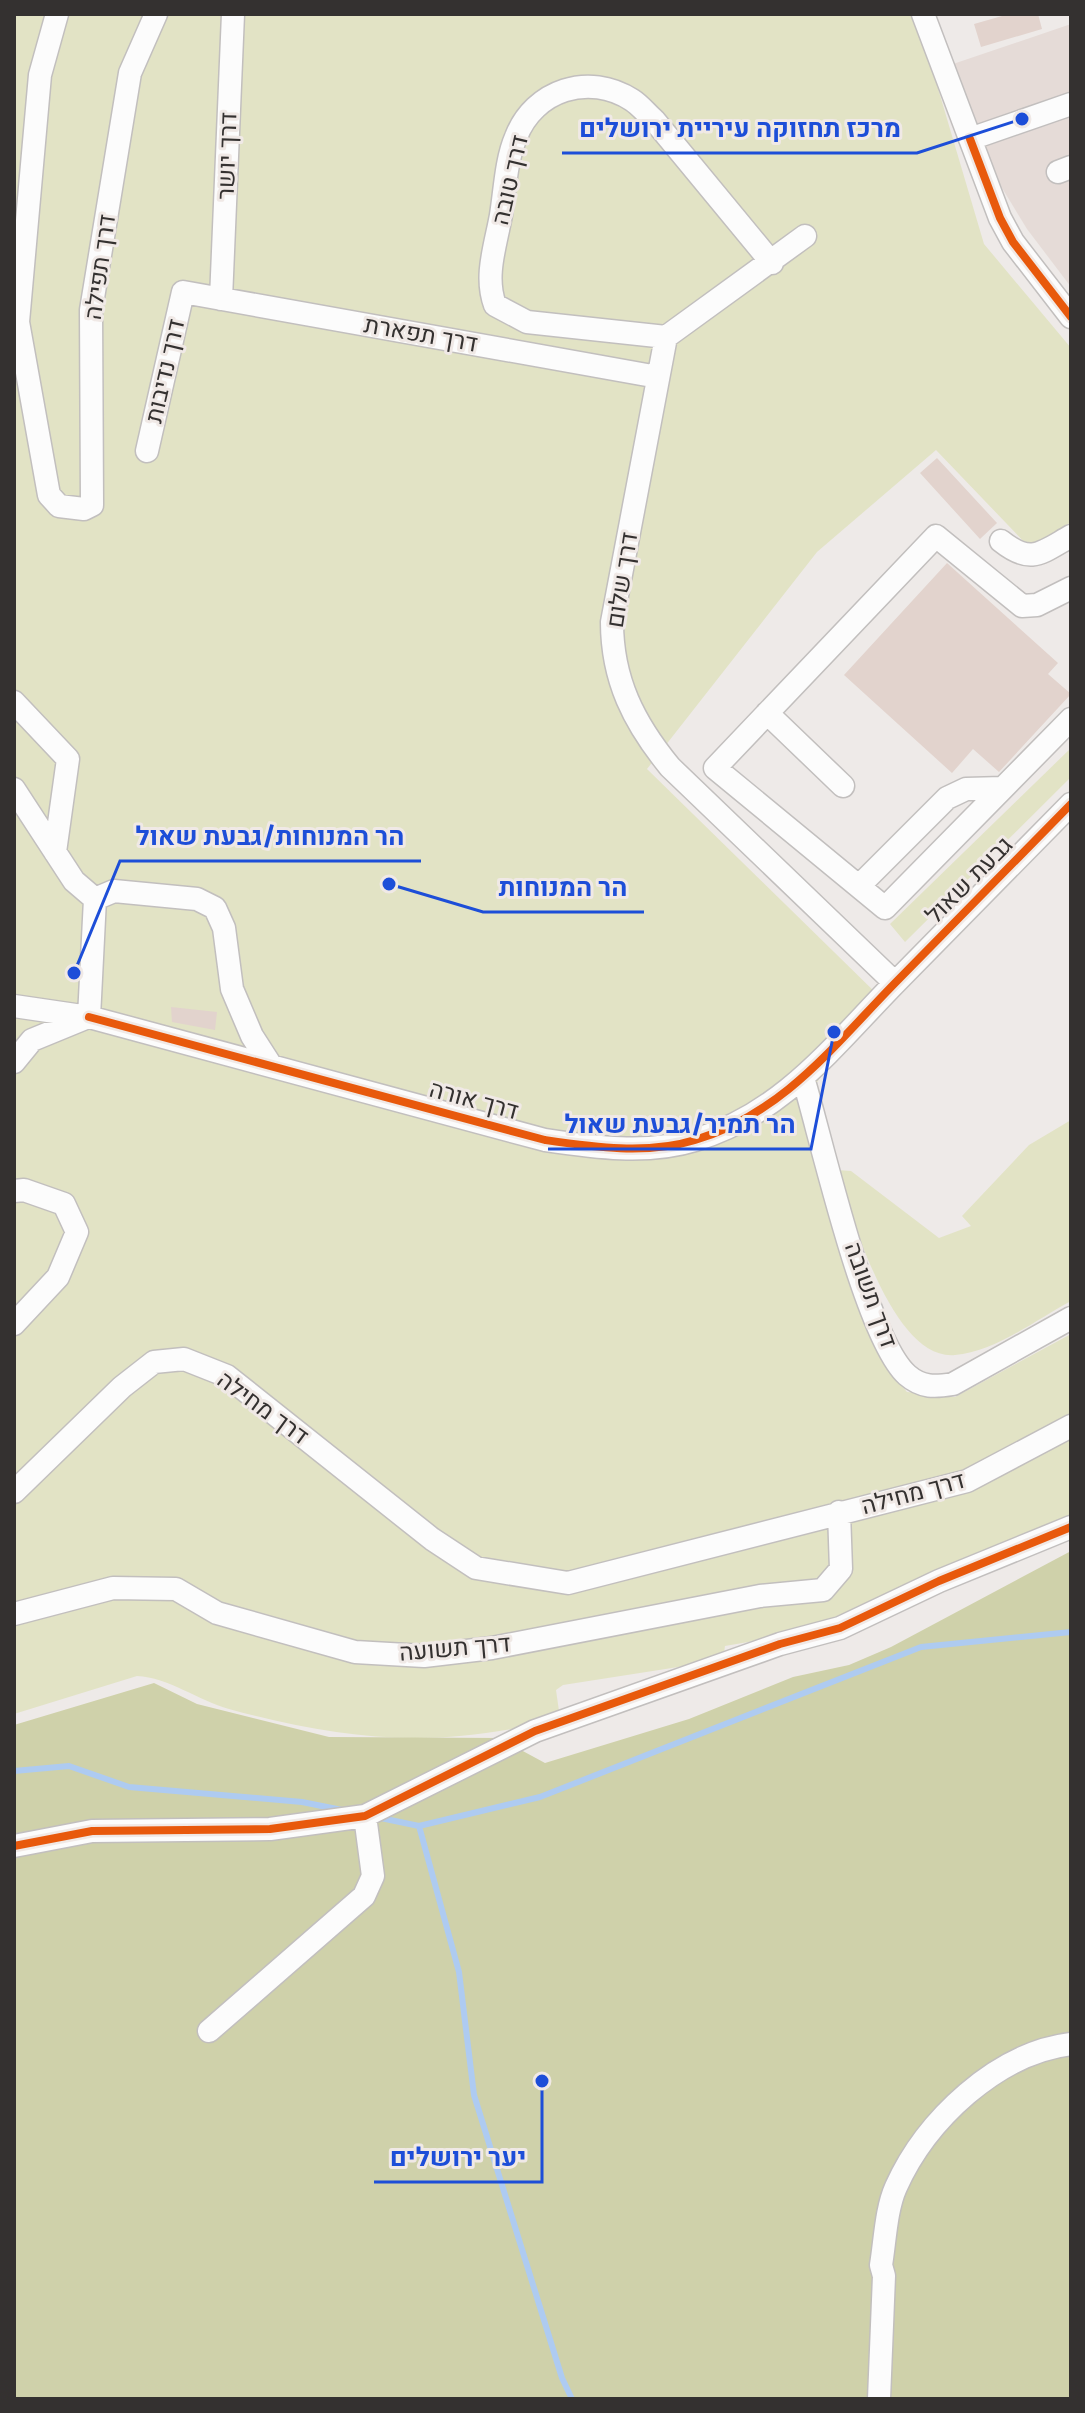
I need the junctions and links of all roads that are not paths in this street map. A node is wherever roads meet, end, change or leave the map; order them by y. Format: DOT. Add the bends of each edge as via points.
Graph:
graph roads {
  1 [pos="57,14"];
  2 [pos="156,14"];
  3 [pos="233,14"];
  4 [pos="905,14"];
  5 [pos="923,14"];
  6 [pos="934,46"];
  7 [pos="1071,104"];
  8 [pos="970,139"];
  9 [pos="805,236"];
  10 [pos="772,263"];
  11 [pos="183,292"];
  12 [pos="221,299"];
  13 [pos="1071,317"];
  14 [pos="666,337"];
  15 [pos="14,372"];
  16 [pos="658,377"];
  17 [pos="36,430"];
  18 [pos="147,451"];
  19 [pos="1071,536"];
  20 [pos="1001,541"];
  21 [pos="1071,588"];
  22 [pos="14,702"];
  23 [pos="767,713"];
  24 [pos="1071,719"];
  25 [pos="843,786"];
  26 [pos="1003,788"];
  27 [pos="14,789"];
  28 [pos="1071,804"];
  29 [pos="55,852"];
  30 [pos="859,886"];
  31 [pos="95,899"];
  32 [pos="895,983"];
  33 [pos="14,1006"];
  34 [pos="89,1017"];
  35 [pos="23,1041"];
  36 [pos="14,1062"];
  37 [pos="270,1064"];
  38 [pos="804,1081"];
  39 [pos="14,1191"];
  40 [pos="1071,1318"];
  41 [pos="14,1324"];
  42 [pos="1069,1433"];
  43 [pos="14,1492"];
  44 [pos="839,1512"];
  45 [pos="1071,1527"];
  46 [pos="14,1614"];
  47 [pos="365,1816"];
  48 [pos="14,1846"];
  49 [pos="209,2031"];
  50 [pos="1071,2044"];
  51 [pos="879,2399"];
  1 -- 17 [label="street" via="40,75 18,322"];
  2 -- 17 [label="street, דרך תפילה" via="130,73 91,310 92,505 59,506 49,495"];
  3 -- 12 [label="street, דרך יושר"];
  4 -- 6 [label="street"];
  5 -- 6 [label="street"];
  6 -- 8 [label="street"];
  7 -- 8 [label="street"];
  8 -- 13 [label="street" via="1013,242"];
  9 -- 10 [label="street"];
  10 -- 14 [label="street"];
  10 -- 14 [label="street, דרך טובה" via="632,100 585,85 539,103 515,138 490,277 495,305 527,322"];
  11 -- 12 [label="street, דרך תפארת"];
  11 -- 18 [label="street, דרך נדיבות"];
  12 -- 16 [label="street, דרך תפארת"];
  14 -- 16 [label="street, דרך שלום"];
  15 -- 17 [label="street" via="27,425"];
  16 -- 32 [label="street, דרך שלום" via="612,622 617,678 643,734 670,767"];
  19 -- 20 [label="street" via="1029,556"];
  21 -- 23 [label="street" via="1037,605 1022,606 936,536"];
  22 -- 29 [label="street" via="68,759"];
  23 -- 25 [label="street"];
  23 -- 30 [label="street" via="715,768"];
  24 -- 26 [label="street"];
  26 -- 30 [label="street" via="966,789 947,798"];
  26 -- 30 [label="street" via="885,908"];
  27 -- 29 [label="street"];
  28 -- 32 [label="street, גבעת שאול"];
  29 -- 31 [label="street" via="74,881"];
  31 -- 34 [label="street"];
  31 -- 37 [label="street" via="114,891 197,899 215,908 224,928 232,989"];
  32 -- 38 [label="street, דרך אורה"];
  33 -- 34 [label="street, דרך אורה"];
  34 -- 35 [label="street"];
  34 -- 37 [label="street, דרך אורה"];
  35 -- 36 [label="street"];
  37 -- 38 [label="street, דרך אורה" via="545,1140 601,1148 694,1141 731,1126"];
  38 -- 40 [label="street, דרך תשובה" via="871,1311 887,1351 908,1376 931,1388 953,1384"];
  39 -- 41 [label="street" via="64,1204 77,1232 58,1277"];
  42 -- 44 [label="street, דרך מחילה" via="967,1481"];
  43 -- 44 [label="street, דרך מחילה" via="133,1378 154,1362 184,1359 227,1376 476,1568 568,1583"];
  44 -- 46 [label="street, דרך תשועה" via="841,1569 823,1590 760,1596 492,1648 424,1656 355,1652 217,1613 176,1589 113,1588"];
  45 -- 47 [label="street" via="840,1628 780,1644 535,1731"];
  47 -- 48 [label="street" via="270,1829 92,1831"];
  47 -- 49 [label="street" via="373,1876 364,1896"];
  50 -- 51 [label="street" via="1016,2061 960,2098 895,2188 881,2265"];
}
